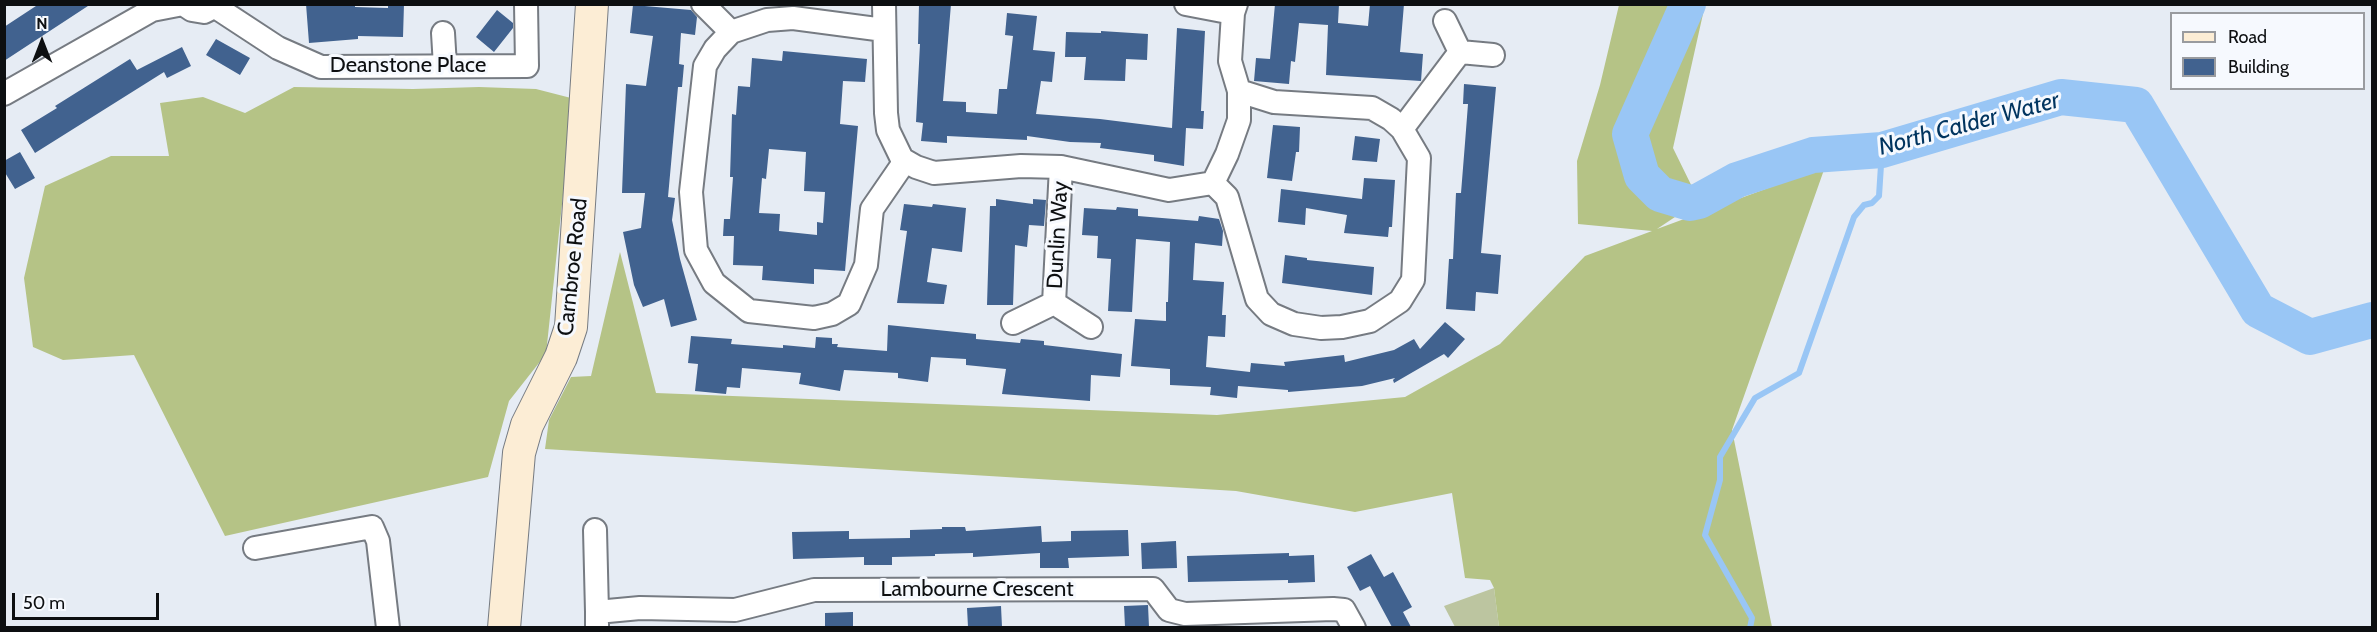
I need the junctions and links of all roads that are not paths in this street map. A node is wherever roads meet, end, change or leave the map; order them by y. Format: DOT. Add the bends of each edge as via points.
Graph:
graph roads {
  1 [pos="183,4"];
  2 [pos="526,4"];
  3 [pos="592,4"];
  4 [pos="703,4"];
  5 [pos="884,4"];
  6 [pos="1186,4"];
  7 [pos="154,7"];
  8 [pos="1234,9"];
  9 [pos="227,10"];
  10 [pos="1445,21"];
  11 [pos="884,30"];
  12 [pos="731,32"];
  13 [pos="443,33"];
  14 [pos="1460,52"];
  15 [pos="1493,55"];
  16 [pos="445,66"];
  17 [pos="1239,91"];
  18 [pos="4,94"];
  19 [pos="1401,129"];
  20 [pos="905,160"];
  21 [pos="1061,167"];
  22 [pos="1213,183"];
  23 [pos="1054,303"];
  24 [pos="1013,323"];
  25 [pos="1091,327"];
  26 [pos="595,530"];
  27 [pos="255,549"];
  28 [pos="1170,619"];
  29 [pos="597,620"];
  30 [pos="388,627"];
  31 [pos="504,627"];
  32 [pos="1354,627"];
  1 -- 7 [label="street"];
  1 -- 9 [label="street" via="204,12"];
  2 -- 16 [label="street, Deanstone Place" via="527,66"];
  3 -- 31 [label="street, Carnbroe Road" via="571,327 561,357 527,424 519,453"];
  4 -- 12 [label="street"];
  5 -- 11 [label="street"];
  6 -- 8 [label="street"];
  7 -- 18 [label="street"];
  8 -- 17 [label="street" via="1230,61"];
  9 -- 16 [label="street, Deanstone Place" via="278,48 321,67"];
  10 -- 14 [label="street"];
  11 -- 12 [label="street" via="793,18 767,20"];
  11 -- 20 [label="street" via="888,130"];
  12 -- 20 [label="street" via="705,66 692,192 696,250 714,283 749,311 814,318 849,304 866,265 872,209"];
  13 -- 16 [label="street"];
  14 -- 15 [label="street"];
  14 -- 19 [label="street"];
  17 -- 19 [label="street" via="1274,102 1372,108"];
  17 -- 22 [label="street" via="1239,120"];
  19 -- 22 [label="street" via="1419,158 1413,280 1400,301 1370,321 1320,328 1294,324 1271,314 1257,298 1227,197"];
  20 -- 21 [label="street" via="934,173"];
  21 -- 22 [label="street" via="1169,190"];
  21 -- 23 [label="street, Dunlin Way"];
  23 -- 24 [label="street, Dunlin Way"];
  23 -- 25 [label="street, Dunlin Way"];
  26 -- 29 [label="street"];
  27 -- 30 [label="street" via="372,527 378,541"];
  28 -- 29 [label="street, Lambourne Crescent" via="1153,589 814,590 735,610 640,608"];
  28 -- 32 [label="street, Lambourne Crescent" via="1185,614 1344,610"];
}
